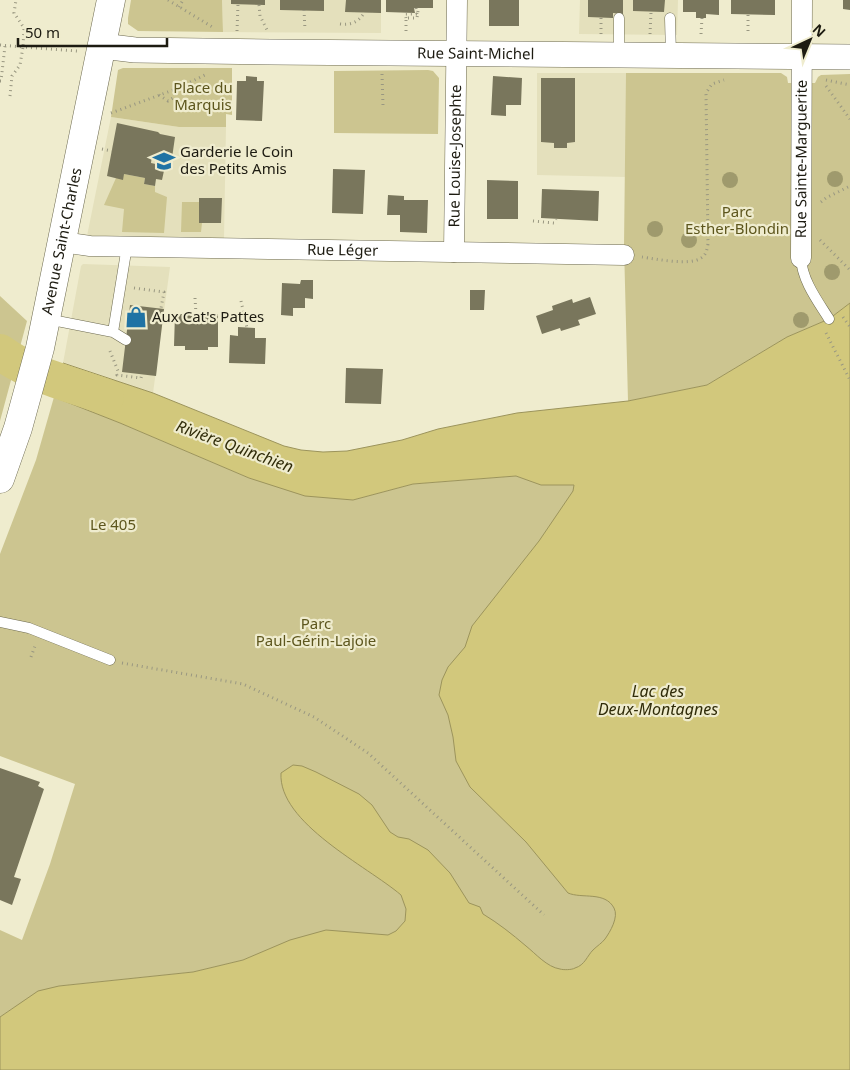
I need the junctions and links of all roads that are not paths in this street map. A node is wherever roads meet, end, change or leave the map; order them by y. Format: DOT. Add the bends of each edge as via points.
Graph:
graph roads {
  1 [pos="111,0"];
  2 [pos="457,0"];
  3 [pos="802,0"];
  4 [pos="619,18"];
  5 [pos="670,18"];
  6 [pos="92,49"];
  7 [pos="456,54"];
  8 [pos="619,56"];
  9 [pos="671,56"];
  10 [pos="801,57"];
  11 [pos="850,57"];
  12 [pos="62,242"];
  13 [pos="127,246"];
  14 [pos="454,252"];
  15 [pos="624,255"];
  16 [pos="801,258"];
  17 [pos="46,319"];
  18 [pos="829,319"];
  19 [pos="113,332"];
  20 [pos="126,340"];
  21 [pos="0,479"];
  22 [pos="0,622"];
  23 [pos="110,660"];
  1 -- 6 [label="main road, Avenue Saint-Charles"];
  2 -- 7 [label="street, Rue Louise-Josephte"];
  3 -- 10 [label="street, Rue Sainte-Marguerite"];
  4 -- 8 [label="lane"];
  5 -- 9 [label="lane"];
  6 -- 7 [label="street, Rue Saint-Michel"];
  6 -- 12 [label="main road, Avenue Saint-Charles"];
  7 -- 8 [label="street, Rue Saint-Michel"];
  7 -- 14 [label="street, Rue Louise-Josephte"];
  8 -- 9 [label="street, Rue Saint-Michel"];
  9 -- 10 [label="street, Rue Saint-Michel"];
  10 -- 11 [label="street, Rue Saint-Michel"];
  10 -- 16 [label="street, Rue Sainte-Marguerite"];
  12 -- 13 [label="street, Rue Léger"];
  12 -- 17 [label="main road, Avenue Saint-Charles"];
  13 -- 14 [label="street, Rue Léger"];
  13 -- 19 [label="lane"];
  14 -- 15 [label="street, Rue Léger"];
  16 -- 18 [label="lane" via="807,282"];
  17 -- 19 [label="lane"];
  17 -- 21 [label="main road, Avenue Saint-Charles" via="18,428"];
  19 -- 20 [label="lane"];
  22 -- 23 [label="lane" via="29,628"];
}
